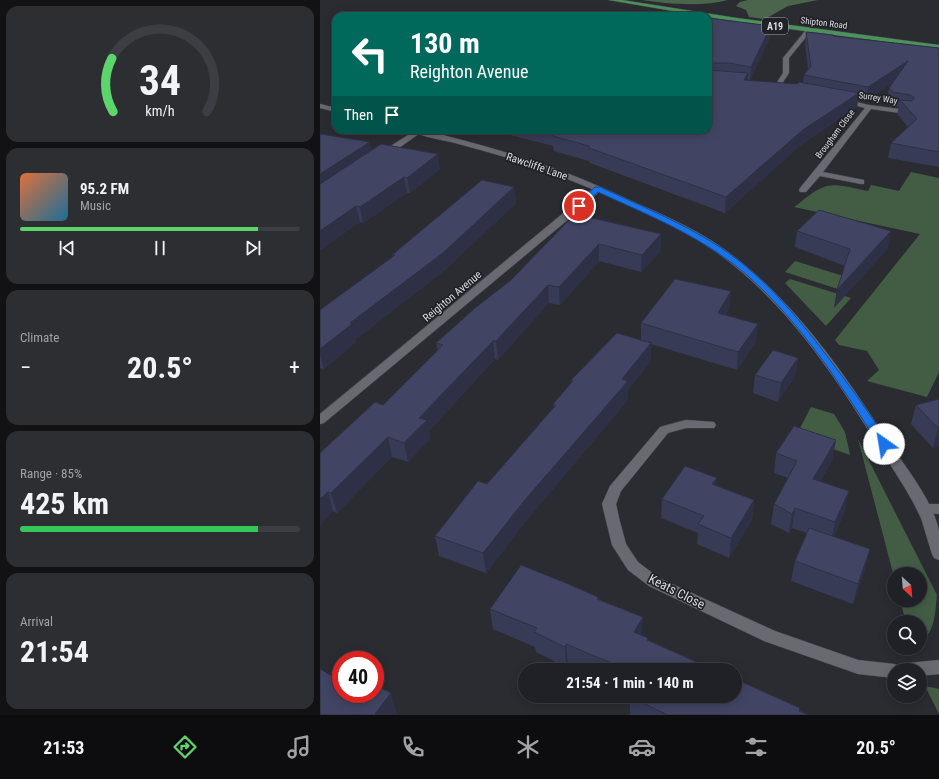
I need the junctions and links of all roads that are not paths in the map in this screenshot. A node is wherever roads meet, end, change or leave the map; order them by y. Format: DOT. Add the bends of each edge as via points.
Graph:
graph roads {
  1 [pos="612,0"];
  2 [pos="690,12"];
  3 [pos="712,15"];
  4 [pos="808,30"];
  5 [pos="939,47"];
  6 [pos="770,86"];
  7 [pos="839,99"];
  8 [pos="320,106"];
  9 [pos="869,107"];
  10 [pos="332,109"];
  11 [pos="907,112"];
  12 [pos="412,134"];
  13 [pos="431,134"];
  14 [pos="379,158"];
  15 [pos="818,174"];
  16 [pos="861,182"];
  17 [pos="598,189"];
  18 [pos="803,190"];
  19 [pos="320,420"];
  20 [pos="710,425"];
  21 [pos="925,509"];
  22 [pos="939,509"];
  23 [pos="939,554"];
  24 [pos="939,667"];
  25 [pos="927,668"];
  26 [pos="887,670"];
  1 -- 2 [label="main road, Shipton Road / A19"];
  3 -- 4 [label="main road, Shipton Road / A19"];
  4 -- 5 [label="main road, Shipton Road / A19"];
  4 -- 6 [label="street" via="786,58 786,73 781,88"];
  7 -- 9 [label="street, Surrey Way"];
  8 -- 10 [label="street"];
  9 -- 11 [label="street, Surrey Way"];
  9 -- 15 [label="street, Brougham Close"];
  12 -- 14 [label="street"];
  13 -- 17 [label="street, Rawcliffe Lane" via="547,168"];
  15 -- 16 [label="street, Brougham Close"];
  15 -- 18 [label="street, Brougham Close"];
  17 -- 19 [label="street, Reighton Avenue"];
  17 -- 21 [label="street, Rawcliffe Lane" via="700,238 726,255 770,292 852,394"];
  20 -- 26 [label="street, Keats Close" via="686,424 664,430 615,489 609,504 612,518 619,545 633,566 654,582 770,636 858,667"];
  21 -- 22 [label="street"];
  21 -- 23 [label="street, Rawcliffe Lane"];
  24 -- 25 [label="street"];
}
